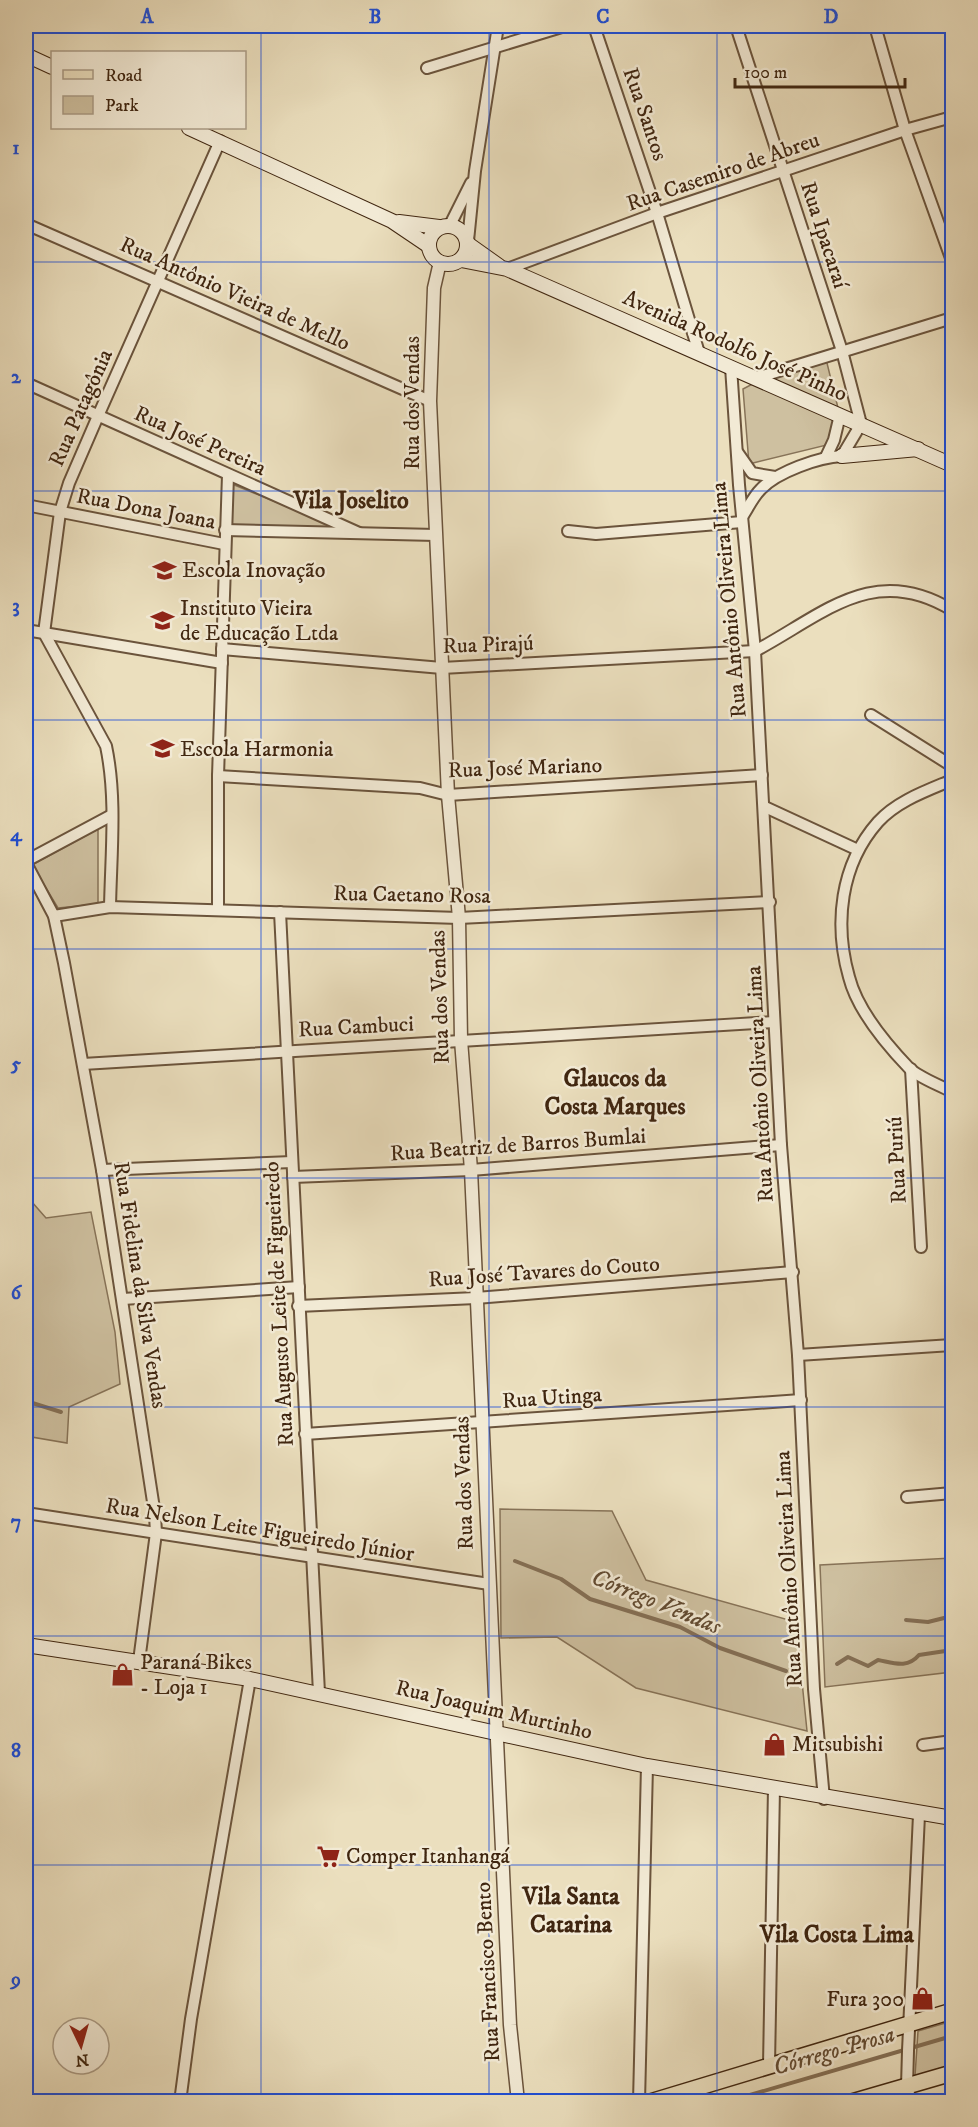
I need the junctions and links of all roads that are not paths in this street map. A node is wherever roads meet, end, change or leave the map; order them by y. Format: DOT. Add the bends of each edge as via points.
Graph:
graph roads {
  1 [pos="498,26"];
  2 [pos="565,26"];
  3 [pos="594,26"];
  4 [pos="735,26"];
  5 [pos="875,26"];
  6 [pos="494,47"];
  7 [pos="26,55"];
  8 [pos="51,67"];
  9 [pos="427,68"];
  10 [pos="952,117"];
  11 [pos="191,129"];
  12 [pos="905,130"];
  13 [pos="220,141"];
  14 [pos="475,171"];
  15 [pos="783,173"];
  16 [pos="657,213"];
  17 [pos="392,221"];
  18 [pos="26,224"];
  19 [pos="445,226"];
  20 [pos="468,243"];
  21 [pos="429,246"];
  22 [pos="461,260"];
  23 [pos="952,261"];
  24 [pos="440,262"];
  25 [pos="504,268"];
  26 [pos="159,282"];
  27 [pos="952,318"];
  28 [pos="842,351"];
  29 [pos="699,353"];
  30 [pos="731,367"];
  31 [pos="756,378"];
  32 [pos="26,383"];
  33 [pos="430,401"];
  34 [pos="840,415"];
  35 [pos="98,416"];
  36 [pos="861,424"];
  37 [pos="918,449"];
  38 [pos="736,451"];
  39 [pos="842,456"];
  40 [pos="826,457"];
  41 [pos="952,465"];
  42 [pos="228,476"];
  43 [pos="775,477"];
  44 [pos="26,506"];
  45 [pos="60,513"];
  46 [pos="742,520"];
  47 [pos="225,530"];
  48 [pos="568,531"];
  49 [pos="359,532"];
  50 [pos="436,535"];
  51 [pos="224,544"];
  52 [pos="952,610"];
  53 [pos="26,630"];
  54 [pos="44,633"];
  55 [pos="222,648"];
  56 [pos="755,651"];
  57 [pos="222,663"];
  58 [pos="442,668"];
  59 [pos="871,715"];
  60 [pos="952,766"];
  61 [pos="762,775"];
  62 [pos="218,776"];
  63 [pos="952,780"];
  64 [pos="448,795"];
  65 [pos="765,807"];
  66 [pos="112,815"];
  67 [pos="858,850"];
  68 [pos="26,862"];
  69 [pos="770,902"];
  70 [pos="110,907"];
  71 [pos="218,909"];
  72 [pos="280,912"];
  73 [pos="54,916"];
  74 [pos="459,918"];
  75 [pos="774,1022"];
  76 [pos="461,1040"];
  77 [pos="288,1051"];
  78 [pos="83,1064"];
  79 [pos="911,1070"];
  80 [pos="952,1092"];
  81 [pos="781,1145"];
  82 [pos="292,1162"];
  83 [pos="102,1170"];
  84 [pos="471,1170"];
  85 [pos="293,1177"];
  86 [pos="921,1247"];
  87 [pos="793,1272"];
  88 [pos="298,1287"];
  89 [pos="476,1298"];
  90 [pos="123,1299"];
  91 [pos="298,1306"];
  92 [pos="952,1345"];
  93 [pos="798,1354"];
  94 [pos="801,1400"];
  95 [pos="483,1423"];
  96 [pos="305,1434"];
  97 [pos="952,1493"];
  98 [pos="907,1497"];
  99 [pos="26,1513"];
  100 [pos="156,1533"];
  101 [pos="310,1558"];
  102 [pos="489,1584"];
  103 [pos="26,1645"];
  104 [pos="138,1661"];
  105 [pos="250,1679"];
  106 [pos="319,1693"];
  107 [pos="497,1731"];
  108 [pos="952,1741"];
  109 [pos="923,1745"];
  110 [pos="646,1766"];
  111 [pos="774,1788"];
  112 [pos="824,1799"];
  113 [pos="919,1815"];
  114 [pos="952,1818"];
  115 [pos="952,2011"];
  116 [pos="909,2031"];
  117 [pos="769,2065"];
  118 [pos="952,2073"];
  119 [pos="907,2082"];
  120 [pos="180,2102"];
  121 [pos="518,2102"];
  122 [pos="639,2102"];
  123 [pos="650,2102"];
  124 [pos="852,2102"];
  125 [pos="911,2102"];
  1 -- 6 [label="street"];
  2 -- 6 [label="street"];
  3 -- 16 [label="street, Rua Santos"];
  4 -- 15 [label="street, Rua Ipacaraí"];
  5 -- 12 [label="street"];
  6 -- 9 [label="street"];
  6 -- 14 [label="street"];
  7 -- 8 [label="main road"];
  10 -- 12 [label="street, Rua Casemiro de Abreu"];
  11 -- 13 [label="main road"];
  12 -- 15 [label="street, Rua Casemiro de Abreu"];
  12 -- 23 [label="street"];
  13 -- 17 [label="main road"];
  13 -- 26 [label="street, Rua Patagônia"];
  14 -- 19 [label="street"];
  14 -- 20 [label="street"];
  15 -- 16 [label="street, Rua Casemiro de Abreu"];
  15 -- 28 [label="street, Rua Ipacaraí"];
  16 -- 25 [label="street, Rua Casemiro de Abreu"];
  16 -- 29 [label="street, Rua Santos"];
  17 -- 19 [label="main road"];
  17 -- 21 [label="main road"];
  18 -- 26 [label="street, Rua Antônio Vieira de Mello"];
  19 -- 20 [label="main road" via="463,231"];
  19 -- 21 [label="main road" via="431,235"];
  20 -- 22 [label="main road"];
  20 -- 25 [label="main road"];
  21 -- 24 [label="main road"];
  22 -- 24 [label="main road"];
  22 -- 25 [label="main road"];
  24 -- 33 [label="street, Rua dos Vendas" via="434,288"];
  25 -- 29 [label="main road, Avenida Rodolfo José Pinho"];
  26 -- 33 [label="street, Rua Antônio Vieira de Mello"];
  26 -- 35 [label="street, Rua Patagônia"];
  27 -- 28 [label="street"];
  28 -- 31 [label="street"];
  28 -- 36 [label="street, Rua Ipacaraí"];
  29 -- 30 [label="main road, Avenida Rodolfo José Pinho"];
  30 -- 31 [label="main road, Avenida Rodolfo José Pinho"];
  30 -- 38 [label="street, Rua Antônio Oliveira Lima"];
  31 -- 34 [label="main road, Avenida Rodolfo José Pinho"];
  32 -- 35 [label="street, Rua José Pereira"];
  33 -- 50 [label="street, Rua dos Vendas"];
  34 -- 36 [label="main road, Avenida Rodolfo José Pinho"];
  34 -- 40 [label="street"];
  35 -- 42 [label="street, Rua José Pereira"];
  35 -- 45 [label="street, Rua Patagônia"];
  36 -- 37 [label="main road, Avenida Rodolfo José Pinho"];
  36 -- 39 [label="street"];
  37 -- 39 [label="main road"];
  37 -- 41 [label="main road, Avenida Rodolfo José Pinho"];
  38 -- 43 [label="street" via="752,473"];
  38 -- 46 [label="street, Rua Antônio Oliveira Lima"];
  39 -- 40 [label="street"];
  40 -- 43 [label="street"];
  42 -- 47 [label="street"];
  42 -- 49 [label="street, Rua José Pereira"];
  43 -- 46 [label="street" via="760,489"];
  44 -- 45 [label="street, Rua Dona Joana"];
  45 -- 51 [label="street, Rua Dona Joana"];
  45 -- 54 [label="street, Rua Patagônia"];
  46 -- 48 [label="street" via="596,534"];
  46 -- 56 [label="street, Rua Antônio Oliveira Lima"];
  47 -- 49 [label="street, Rua Dona Joana"];
  47 -- 51 [label="street"];
  49 -- 50 [label="street, Rua Dona Joana"];
  50 -- 58 [label="street, Rua dos Vendas"];
  51 -- 55 [label="street"];
  52 -- 56 [label="street" via="913,591 870,593 816,612 792,631"];
  53 -- 54 [label="street"];
  54 -- 57 [label="street"];
  54 -- 66 [label="street" via="106,746"];
  55 -- 57 [label="street"];
  55 -- 58 [label="street, Rua Pirajú"];
  56 -- 58 [label="street, Rua Pirajú"];
  56 -- 61 [label="street, Rua Antônio Oliveira Lima"];
  57 -- 62 [label="street"];
  58 -- 64 [label="street, Rua dos Vendas"];
  59 -- 60 [label="street"];
  61 -- 64 [label="street, Rua José Mariano"];
  61 -- 65 [label="street, Rua Antônio Oliveira Lima"];
  62 -- 64 [label="street, Rua José Mariano" via="420,788"];
  62 -- 71 [label="street"];
  63 -- 67 [label="street" via="898,805 878,822"];
  64 -- 74 [label="street, Rua dos Vendas"];
  65 -- 67 [label="street"];
  65 -- 69 [label="street, Rua Antônio Oliveira Lima"];
  66 -- 68 [label="street"];
  66 -- 70 [label="street"];
  67 -- 79 [label="street" via="847,875 841,909 849,978 874,1025"];
  68 -- 73 [label="street, Rua Fidelina da Silva Vendas"];
  69 -- 74 [label="street, Rua Caetano Rosa"];
  69 -- 75 [label="street, Rua Antônio Oliveira Lima"];
  70 -- 71 [label="street, Rua Caetano Rosa"];
  70 -- 73 [label="street, Rua Caetano Rosa"];
  71 -- 72 [label="street, Rua Caetano Rosa"];
  72 -- 74 [label="street, Rua Caetano Rosa"];
  72 -- 77 [label="street, Rua Augusto Leite de Figueiredo"];
  73 -- 78 [label="street, Rua Fidelina da Silva Vendas"];
  74 -- 76 [label="street, Rua dos Vendas"];
  75 -- 76 [label="street, Rua Cambuci"];
  75 -- 81 [label="street, Rua Antônio Oliveira Lima"];
  76 -- 77 [label="street, Rua Cambuci"];
  76 -- 84 [label="street, Rua dos Vendas"];
  77 -- 78 [label="street, Rua Cambuci"];
  77 -- 82 [label="street, Rua Augusto Leite de Figueiredo"];
  78 -- 83 [label="street, Rua Fidelina da Silva Vendas"];
  79 -- 80 [label="street"];
  79 -- 86 [label="street, Rua Puriú"];
  81 -- 84 [label="street, Rua Beatriz de Barros Bumlai"];
  81 -- 87 [label="street, Rua Antônio Oliveira Lima"];
  82 -- 83 [label="street"];
  82 -- 85 [label="street, Rua Augusto Leite de Figueiredo"];
  83 -- 90 [label="street, Rua Fidelina da Silva Vendas"];
  84 -- 85 [label="street, Rua Beatriz de Barros Bumlai"];
  84 -- 89 [label="street, Rua dos Vendas"];
  85 -- 88 [label="street, Rua Augusto Leite de Figueiredo"];
  87 -- 89 [label="street, Rua José Tavares do Couto"];
  87 -- 93 [label="street, Rua Antônio Oliveira Lima"];
  88 -- 90 [label="street"];
  88 -- 91 [label="street, Rua Augusto Leite de Figueiredo"];
  89 -- 91 [label="street, Rua José Tavares do Couto"];
  89 -- 95 [label="street, Rua dos Vendas"];
  90 -- 100 [label="street, Rua Fidelina da Silva Vendas"];
  91 -- 96 [label="street, Rua Augusto Leite de Figueiredo"];
  92 -- 93 [label="street"];
  93 -- 94 [label="street, Rua Antônio Oliveira Lima"];
  94 -- 95 [label="street, Rua Utinga"];
  94 -- 112 [label="street, Rua Antônio Oliveira Lima" via="814,1689"];
  95 -- 96 [label="street, Rua Utinga"];
  95 -- 102 [label="street, Rua dos Vendas"];
  96 -- 101 [label="street, Rua Augusto Leite de Figueiredo"];
  97 -- 98 [label="street"];
  99 -- 100 [label="street, Rua Nelson Leite Figueiredo Júnior"];
  100 -- 101 [label="street, Rua Nelson Leite Figueiredo Júnior"];
  100 -- 104 [label="street, Rua Fidelina da Silva Vendas"];
  101 -- 102 [label="street, Rua Nelson Leite Figueiredo Júnior"];
  101 -- 106 [label="street, Rua Augusto Leite de Figueiredo"];
  102 -- 107 [label="street, Rua dos Vendas"];
  103 -- 104 [label="main road, Rua Joaquim Murtinho"];
  104 -- 105 [label="main road, Rua Joaquim Murtinho"];
  105 -- 106 [label="main road, Rua Joaquim Murtinho"];
  105 -- 120 [label="street"];
  106 -- 107 [label="main road, Rua Joaquim Murtinho"];
  107 -- 110 [label="main road, Rua Joaquim Murtinho"];
  107 -- 121 [label="street, Rua Francisco Bento" via="510,2025"];
  108 -- 109 [label="street"];
  110 -- 111 [label="main road, Rua Joaquim Murtinho"];
  110 -- 122 [label="street"];
  111 -- 112 [label="main road, Rua Joaquim Murtinho"];
  111 -- 117 [label="street"];
  112 -- 113 [label="main road, Rua Joaquim Murtinho"];
  113 -- 114 [label="main road, Rua Joaquim Murtinho"];
  113 -- 116 [label="street"];
  115 -- 116 [label="main road"];
  116 -- 117 [label="main road"];
  116 -- 119 [label="street"];
  117 -- 123 [label="main road"];
  118 -- 119 [label="main road"];
  119 -- 124 [label="main road"];
  119 -- 125 [label="street"];
}
